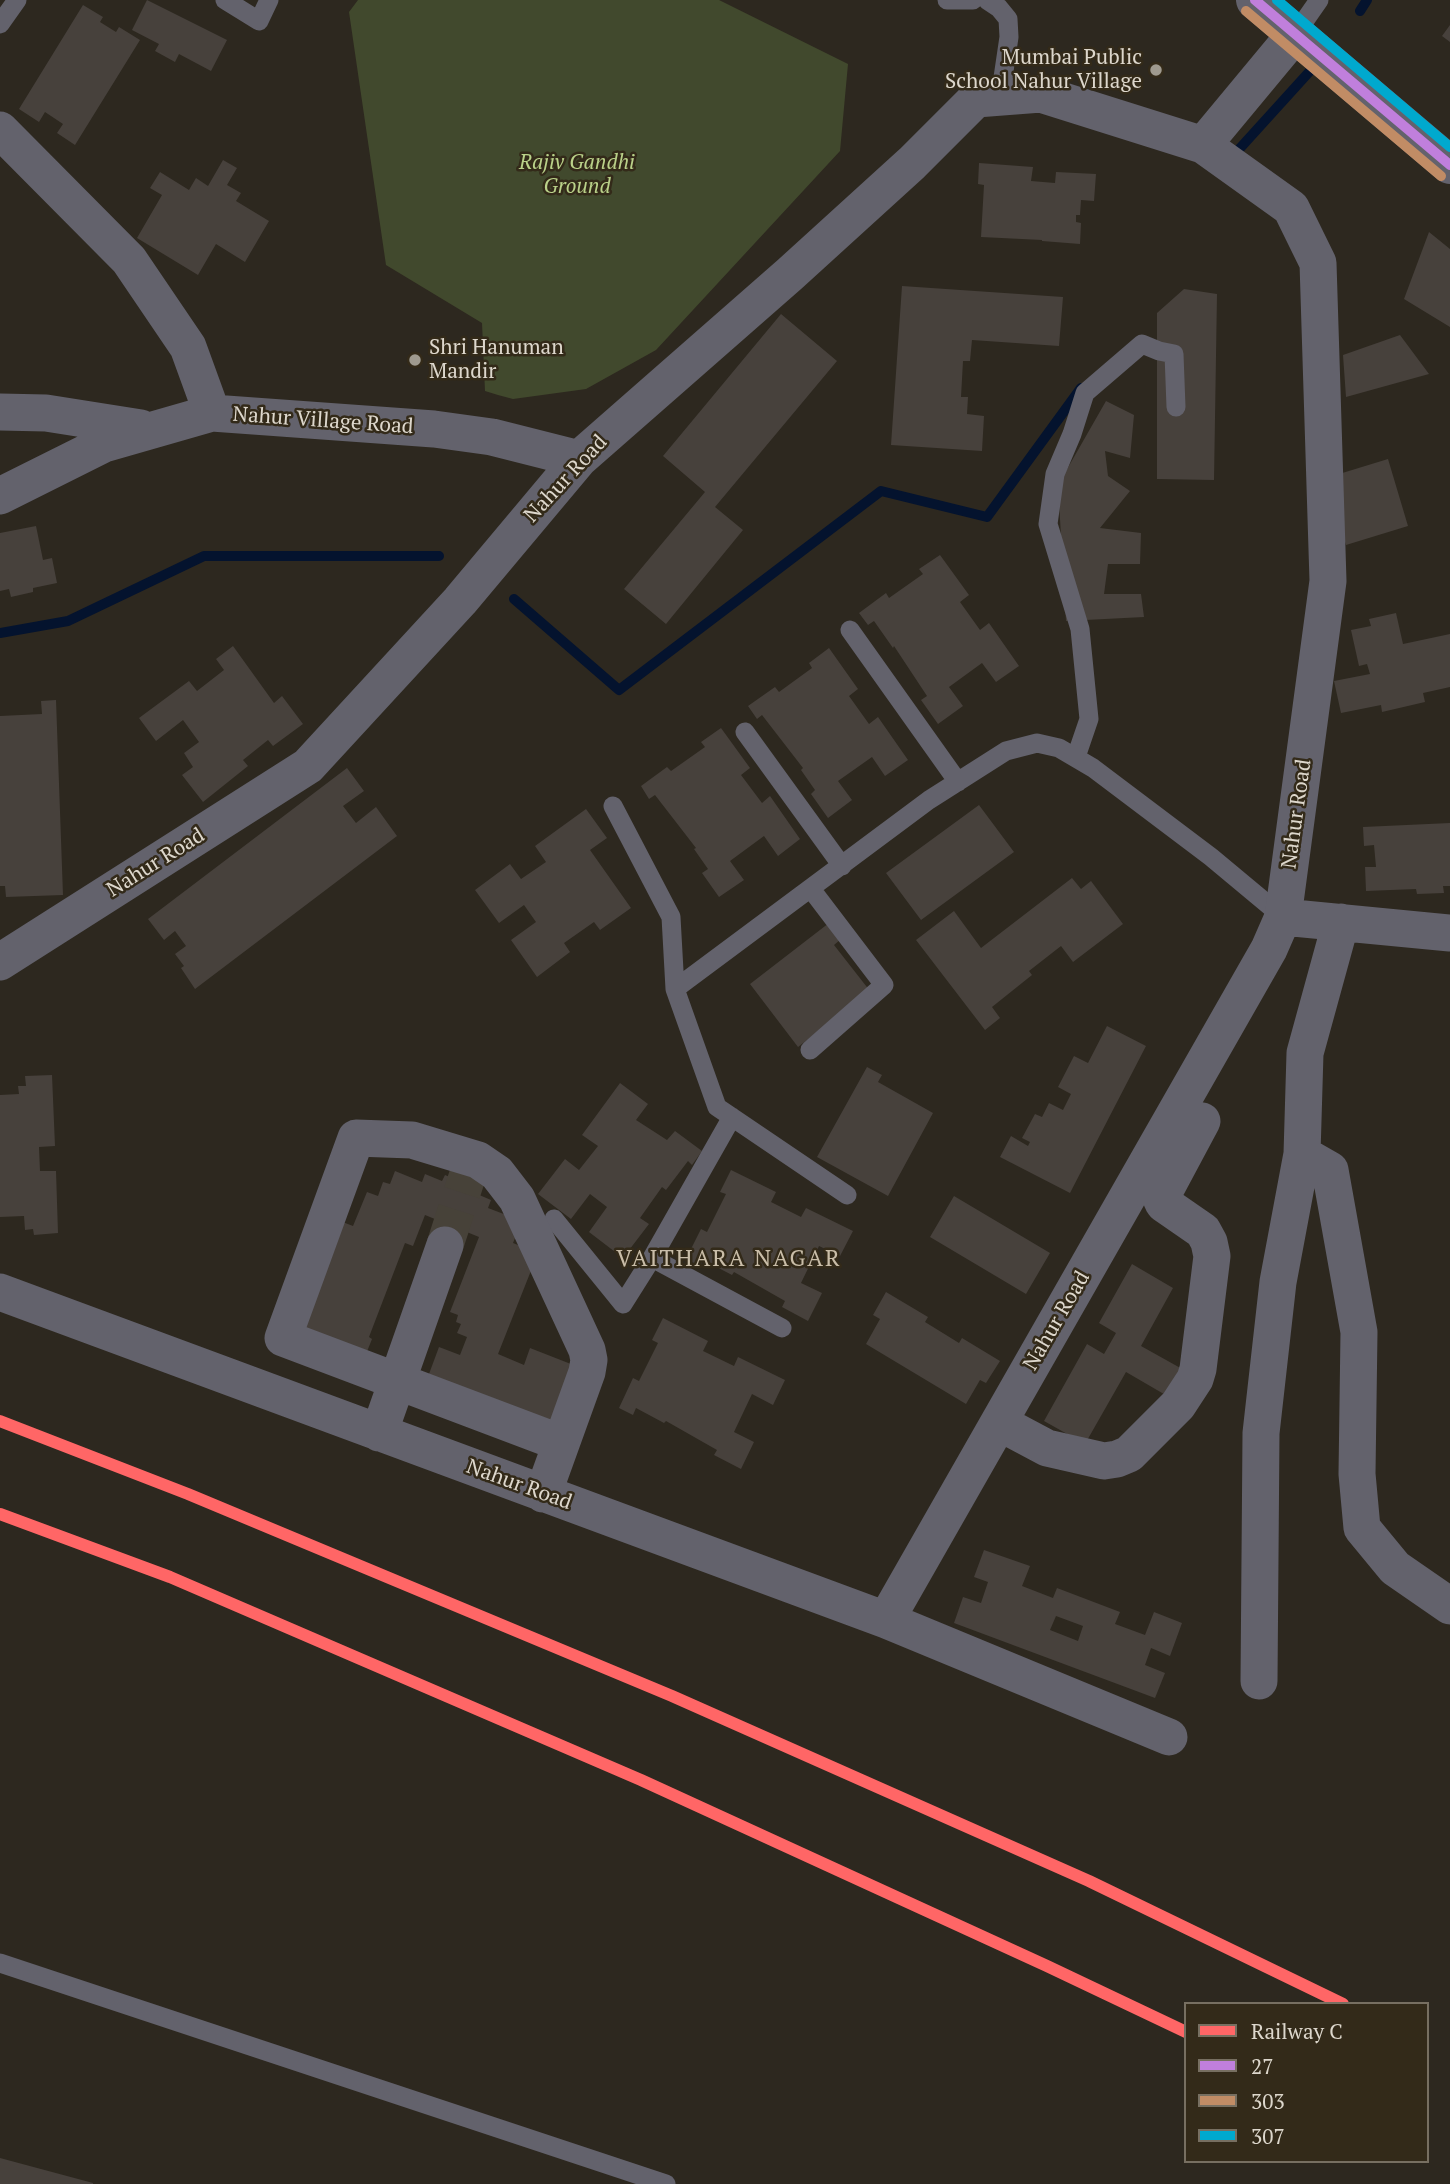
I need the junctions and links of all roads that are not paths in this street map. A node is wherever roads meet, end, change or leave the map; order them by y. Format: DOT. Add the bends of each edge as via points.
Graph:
graph roads {
  1 [pos="17,0"];
  2 [pos="225,0"];
  3 [pos="269,0"];
  4 [pos="947,0"];
  5 [pos="973,0"];
  6 [pos="987,0"];
  7 [pos="1255,0"];
  8 [pos="1319,0"];
  9 [pos="0,24"];
  10 [pos="1296,33"];
  11 [pos="1000,98"];
  12 [pos="0,130"];
  13 [pos="1203,145"];
  14 [pos="1450,165"];
  15 [pos="1176,407"];
  16 [pos="0,412"];
  17 [pos="212,413"];
  18 [pos="153,430"];
  19 [pos="579,459"];
  20 [pos="0,496"];
  21 [pos="850,630"];
  22 [pos="744,732"];
  23 [pos="1076,757"];
  24 [pos="958,782"];
  25 [pos="613,806"];
  26 [pos="842,866"];
  27 [pos="811,889"];
  28 [pos="1283,917"];
  29 [pos="1341,922"];
  30 [pos="1450,933"];
  31 [pos="0,962"];
  32 [pos="676,989"];
  33 [pos="810,1050"];
  34 [pos="732,1117"];
  35 [pos="1202,1121"];
  36 [pos="1171,1149"];
  37 [pos="1302,1154"];
  38 [pos="847,1195"];
  39 [pos="554,1219"];
  40 [pos="445,1245"];
  41 [pos="652,1258"];
  42 [pos="0,1292"];
  43 [pos="782,1328"];
  44 [pos="398,1382"];
  45 [pos="1000,1423"];
  46 [pos="379,1433"];
  47 [pos="561,1443"];
  48 [pos="543,1494"];
  49 [pos="1450,1606"];
  50 [pos="886,1620"];
  51 [pos="1259,1681"];
  52 [pos="1169,1737"];
  53 [pos="0,1962"];
  54 [pos="666,2184"];
  1 -- 9 [label="lane"];
  2 -- 3 [label="lane" via="259,20"];
  4 -- 5 [label="lane"];
  6 -- 11 [label="lane" via="1008,19"];
  7 -- 10 [label="street"];
  8 -- 10 [label="lane"];
  10 -- 13 [label="street"];
  10 -- 14 [label="street"];
  11 -- 13 [label="street, Nahur Road" via="1041,94"];
  11 -- 19 [label="street, Nahur Road" via="976,99 912,163"];
  12 -- 17 [label="street, Nahur Village Road" via="129,260 188,346"];
  13 -- 28 [label="street, Nahur Road" via="1291,208 1318,263 1328,581"];
  15 -- 23 [label="lane" via="1174,354 1142,344 1085,393 1055,474 1048,524 1080,629 1089,719"];
  16 -- 18 [label="street" via="46,413"];
  17 -- 18 [label="street"];
  17 -- 19 [label="street, Nahur Village Road" via="446,430"];
  18 -- 20 [label="street" via="104,444"];
  19 -- 31 [label="street, Nahur Road" via="460,601 308,766"];
  21 -- 24 [label="lane"];
  22 -- 26 [label="lane"];
  23 -- 24 [label="lane" via="1037,743 1006,751"];
  23 -- 28 [label="lane"];
  24 -- 26 [label="lane"];
  25 -- 32 [label="lane" via="671,917"];
  26 -- 27 [label="lane"];
  27 -- 32 [label="lane"];
  27 -- 33 [label="lane" via="884,985"];
  28 -- 29 [label="street"];
  28 -- 36 [label="street, Nahur Road"];
  29 -- 30 [label="street"];
  29 -- 37 [label="street" via="1305,1053"];
  32 -- 34 [label="lane" via="717,1107"];
  34 -- 38 [label="lane"];
  34 -- 41 [label="lane"];
  35 -- 36 [label="street"];
  36 -- 45 [label="street, Nahur Road"];
  36 -- 45 [label="street" via="1162,1201 1203,1231 1212,1256 1195,1379 1178,1405 1129,1454 1117,1459 1104,1461 1047,1448"];
  37 -- 49 [label="street" via="1330,1170 1359,1332 1357,1474 1362,1528 1395,1567"];
  37 -- 51 [label="street" via="1278,1282 1261,1433"];
  39 -- 41 [label="lane" via="623,1304"];
  40 -- 44 [label="street"];
  41 -- 43 [label="lane"];
  42 -- 46 [label="street, Nahur Road"];
  44 -- 46 [label="street"];
  44 -- 47 [label="street"];
  44 -- 47 [label="street" via="283,1338 356,1138 412,1140 471,1166 478,1160 497,1173 517,1199 587,1350 587,1372"];
  45 -- 50 [label="street, Nahur Road"];
  46 -- 48 [label="street, Nahur Road"];
  47 -- 48 [label="street"];
  48 -- 50 [label="street, Nahur Road"];
  50 -- 52 [label="street"];
  53 -- 54 [label="lane"];
}
